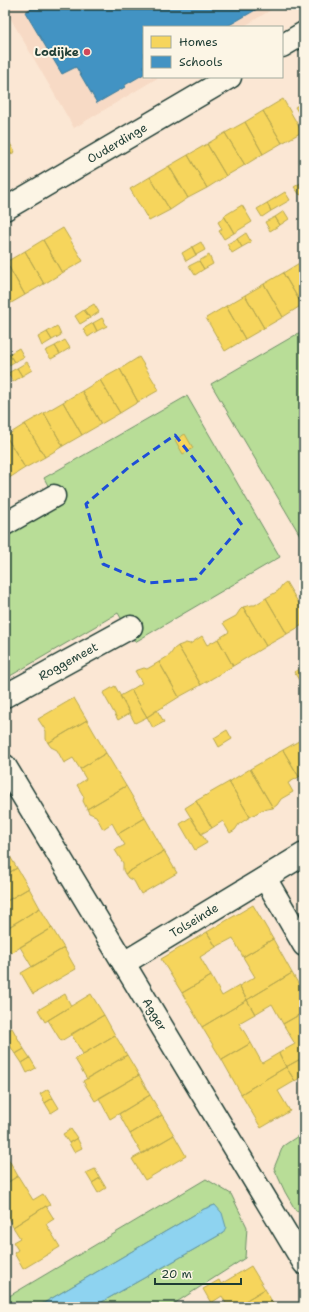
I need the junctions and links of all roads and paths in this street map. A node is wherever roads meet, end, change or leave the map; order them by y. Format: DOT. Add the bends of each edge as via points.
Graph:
graph roads {
  1 [pos="304,33"];
  2 [pos="283,45"];
  3 [pos="228,78"];
  4 [pos="5,209"];
  5 [pos="54,496"];
  6 [pos="5,524"];
  7 [pos="131,627"];
  8 [pos="5,696"];
  9 [pos="5,766"];
  10 [pos="304,855"];
  11 [pos="265,878"];
  12 [pos="304,945"];
  13 [pos="124,963"];
  14 [pos="302,1254"];
  1 -- 2 [label="street"];
  3 -- 4 [label="street, Ouderdinge"];
  5 -- 6 [label="street"];
  7 -- 8 [label="street, Roggemeet"];
  9 -- 13 [label="street, Agger"];
  10 -- 11 [label="street, Tolseinde"];
  11 -- 12 [label="street"];
  11 -- 13 [label="street, Tolseinde"];
  13 -- 14 [label="street, Agger"];
}
